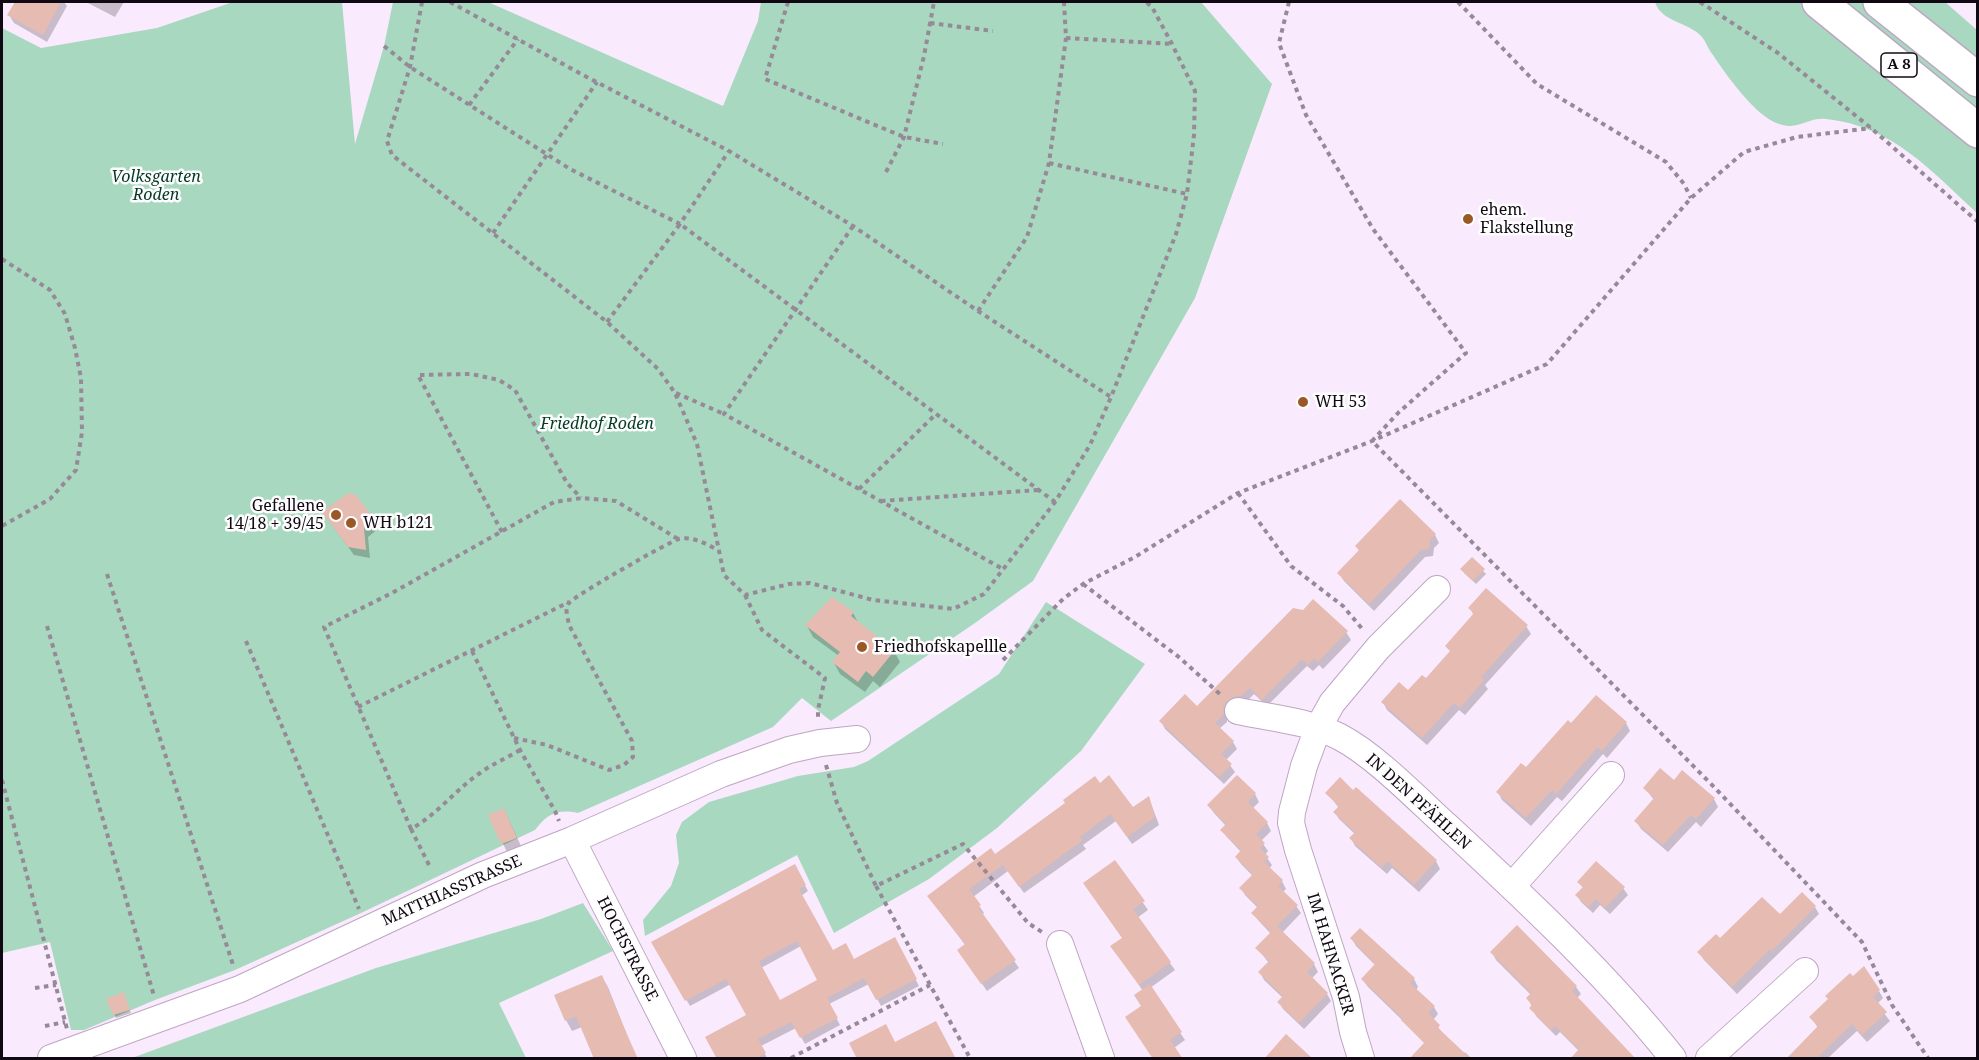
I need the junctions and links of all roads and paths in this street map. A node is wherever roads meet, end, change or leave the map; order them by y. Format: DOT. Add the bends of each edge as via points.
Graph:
graph roads {
  1 [pos="423,2"];
  2 [pos="450,2"];
  3 [pos="788,2"];
  4 [pos="934,2"];
  5 [pos="1064,2"];
  6 [pos="1146,2"];
  7 [pos="1289,2"];
  8 [pos="1458,2"];
  9 [pos="1700,2"];
  10 [pos="1819,2"];
  11 [pos="1880,2"];
  12 [pos="930,23"];
  13 [pos="993,31"];
  14 [pos="1066,38"];
  15 [pos="518,39"];
  16 [pos="1172,44"];
  17 [pos="384,46"];
  18 [pos="410,67"];
  19 [pos="1977,80"];
  20 [pos="597,82"];
  21 [pos="469,105"];
  22 [pos="1871,128"];
  23 [pos="1977,131"];
  24 [pos="904,137"];
  25 [pos="944,144"];
  26 [pos="729,151"];
  27 [pos="548,155"];
  28 [pos="1049,163"];
  29 [pos="886,172"];
  30 [pos="1187,194"];
  31 [pos="1691,198"];
  32 [pos="1977,222"];
  33 [pos="680,224"];
  34 [pos="853,226"];
  35 [pos="493,233"];
  36 [pos="2,259"];
  37 [pos="795,310"];
  38 [pos="978,310"];
  39 [pos="606,322"];
  40 [pos="675,393"];
  41 [pos="1112,397"];
  42 [pos="724,414"];
  43 [pos="936,414"];
  44 [pos="1372,441"];
  45 [pos="859,489"];
  46 [pos="1039,490"];
  47 [pos="1238,493"];
  48 [pos="582,498"];
  49 [pos="880,501"];
  50 [pos="1055,502"];
  51 [pos="2,526"];
  52 [pos="502,532"];
  53 [pos="678,539"];
  54 [pos="718,550"];
  55 [pos="1003,569"];
  56 [pos="107,574"];
  57 [pos="1083,584"];
  58 [pos="1437,589"];
  59 [pos="745,595"];
  60 [pos="569,602"];
  61 [pos="47,626"];
  62 [pos="246,641"];
  63 [pos="1378,648"];
  64 [pos="471,651"];
  65 [pos="1003,660"];
  66 [pos="358,707"];
  67 [pos="1238,711"];
  68 [pos="1318,728"];
  69 [pos="514,738"];
  70 [pos="857,739"];
  71 [pos="820,743"];
  72 [pos="520,750"];
  73 [pos="1611,775"];
  74 [pos="2,780"];
  75 [pos="411,829"];
  76 [pos="569,841"];
  77 [pos="429,865"];
  78 [pos="876,886"];
  79 [pos="1512,886"];
  80 [pos="368,928"];
  81 [pos="1060,944"];
  82 [pos="1805,971"];
  83 [pos="56,985"];
  84 [pos="930,985"];
  85 [pos="35,988"];
  86 [pos="240,989"];
  87 [pos="161,1017"];
  88 [pos="45,1026"];
  89 [pos="51,1059"];
  90 [pos="683,1059"];
  91 [pos="790,1059"];
  92 [pos="969,1059"];
  93 [pos="1101,1059"];
  94 [pos="1361,1059"];
  95 [pos="1673,1059"];
  96 [pos="1709,1059"];
  97 [pos="1928,1059"];
  1 -- 18 [label="path"];
  2 -- 15 [label="path"];
  3 -- 24 [label="path" via="765,79"];
  4 -- 12 [label="path"];
  5 -- 14 [label="path"];
  6 -- 16 [label="path"];
  7 -- 44 [label="path" via="1279,44 1306,115 1373,229 1466,353"];
  8 -- 31 [label="path" via="1537,84 1666,162"];
  9 -- 22 [label="path" via="1778,53"];
  10 -- 23 [label="highway, A 8"];
  11 -- 19 [label="highway, A 8"];
  12 -- 13 [label="path"];
  12 -- 24 [label="path"];
  14 -- 16 [label="path"];
  14 -- 28 [label="path"];
  15 -- 20 [label="path"];
  15 -- 21 [label="path"];
  16 -- 30 [label="path" via="1196,91"];
  17 -- 18 [label="path"];
  18 -- 21 [label="path"];
  18 -- 35 [label="path" via="387,141 392,155"];
  20 -- 26 [label="path"];
  20 -- 27 [label="path"];
  21 -- 27 [label="path"];
  22 -- 31 [label="path" via="1797,136 1744,152"];
  22 -- 32 [label="path"];
  24 -- 25 [label="path"];
  24 -- 29 [label="path"];
  26 -- 33 [label="path"];
  26 -- 34 [label="path"];
  27 -- 33 [label="path" via="570,170"];
  27 -- 35 [label="path"];
  28 -- 30 [label="path"];
  28 -- 38 [label="path" via="1027,237"];
  30 -- 41 [label="path" via="1176,234"];
  31 -- 44 [label="path" via="1547,364"];
  33 -- 37 [label="path"];
  33 -- 39 [label="path"];
  34 -- 37 [label="path"];
  34 -- 38 [label="path"];
  35 -- 39 [label="path"];
  36 -- 51 [label="path" via="50,290 65,314 81,378 82,432 76,470 50,499"];
  37 -- 42 [label="path"];
  37 -- 43 [label="path"];
  38 -- 41 [label="path"];
  39 -- 40 [label="path" via="658,369"];
  40 -- 42 [label="path"];
  40 -- 54 [label="path" via="697,444"];
  41 -- 50 [label="path" via="1090,445"];
  42 -- 45 [label="path"];
  43 -- 45 [label="path"];
  43 -- 46 [label="path"];
  44 -- 47 [label="path"];
  44 -- 97 [label="path" via="1863,942 1892,1005"];
  45 -- 49 [label="path"];
  46 -- 49 [label="path"];
  46 -- 50 [label="path"];
  47 -- 57 [label="path" via="1136,557"];
  47 -- 63 [label="path" via="1292,566 1343,606"];
  48 -- 52 [label="path" via="554,502"];
  48 -- 52 [label="path" via="567,483 515,390 499,380 471,374 418,375"];
  48 -- 53 [label="path" via="616,501"];
  49 -- 55 [label="path"];
  50 -- 55 [label="path"];
  52 -- 66 [label="path" via="324,627"];
  53 -- 54 [label="path" via="699,540"];
  53 -- 60 [label="path"];
  54 -- 59 [label="path" via="724,575"];
  55 -- 59 [label="path" via="984,594 953,609 873,600 810,583"];
  56 -- 86 [label="path"];
  57 -- 65 [label="path"];
  57 -- 67 [label="path" via="1180,658"];
  58 -- 63 [label="street"];
  59 -- 71 [label="path" via="762,630 825,678 818,710"];
  60 -- 64 [label="path"];
  60 -- 69 [label="path" via="566,607 570,625 632,741 633,757 609,770 547,745"];
  61 -- 87 [label="path"];
  62 -- 80 [label="path"];
  63 -- 68 [label="street" via="1332,704"];
  64 -- 66 [label="path"];
  64 -- 69 [label="path"];
  66 -- 75 [label="path"];
  67 -- 68 [label="street, IN DEN PFÄHLEN"];
  68 -- 79 [label="street, IN DEN PFÄHLEN" via="1359,749"];
  68 -- 94 [label="street, IM HAHNACKER" via="1304,766 1291,823 1346,997"];
  69 -- 72 [label="path"];
  70 -- 71 [label="street, MATTHIASSTRASSE"];
  71 -- 76 [label="street, MATTHIASSTRASSE" via="721,774"];
  71 -- 78 [label="path" via="837,803"];
  72 -- 75 [label="path" via="480,773 429,819"];
  72 -- 76 [label="path"];
  73 -- 79 [label="street"];
  74 -- 83 [label="path"];
  75 -- 77 [label="path"];
  76 -- 80 [label="street, MATTHIASSTRASSE"];
  76 -- 90 [label="street, HOCHSTRASSE"];
  78 -- 81 [label="path" via="963,844 1028,923"];
  78 -- 84 [label="path"];
  79 -- 95 [label="street, IN DEN PFÄHLEN" via="1642,1019"];
  80 -- 86 [label="street, MATTHIASSTRASSE"];
  81 -- 93 [label="street"];
  82 -- 96 [label="street"];
  83 -- 85 [label="path"];
  83 -- 88 [label="path" via="65,1023"];
  84 -- 91 [label="path"];
  84 -- 92 [label="path"];
  86 -- 87 [label="street, MATTHIASSTRASSE"];
  87 -- 89 [label="street, MATTHIASSTRASSE"];
}
